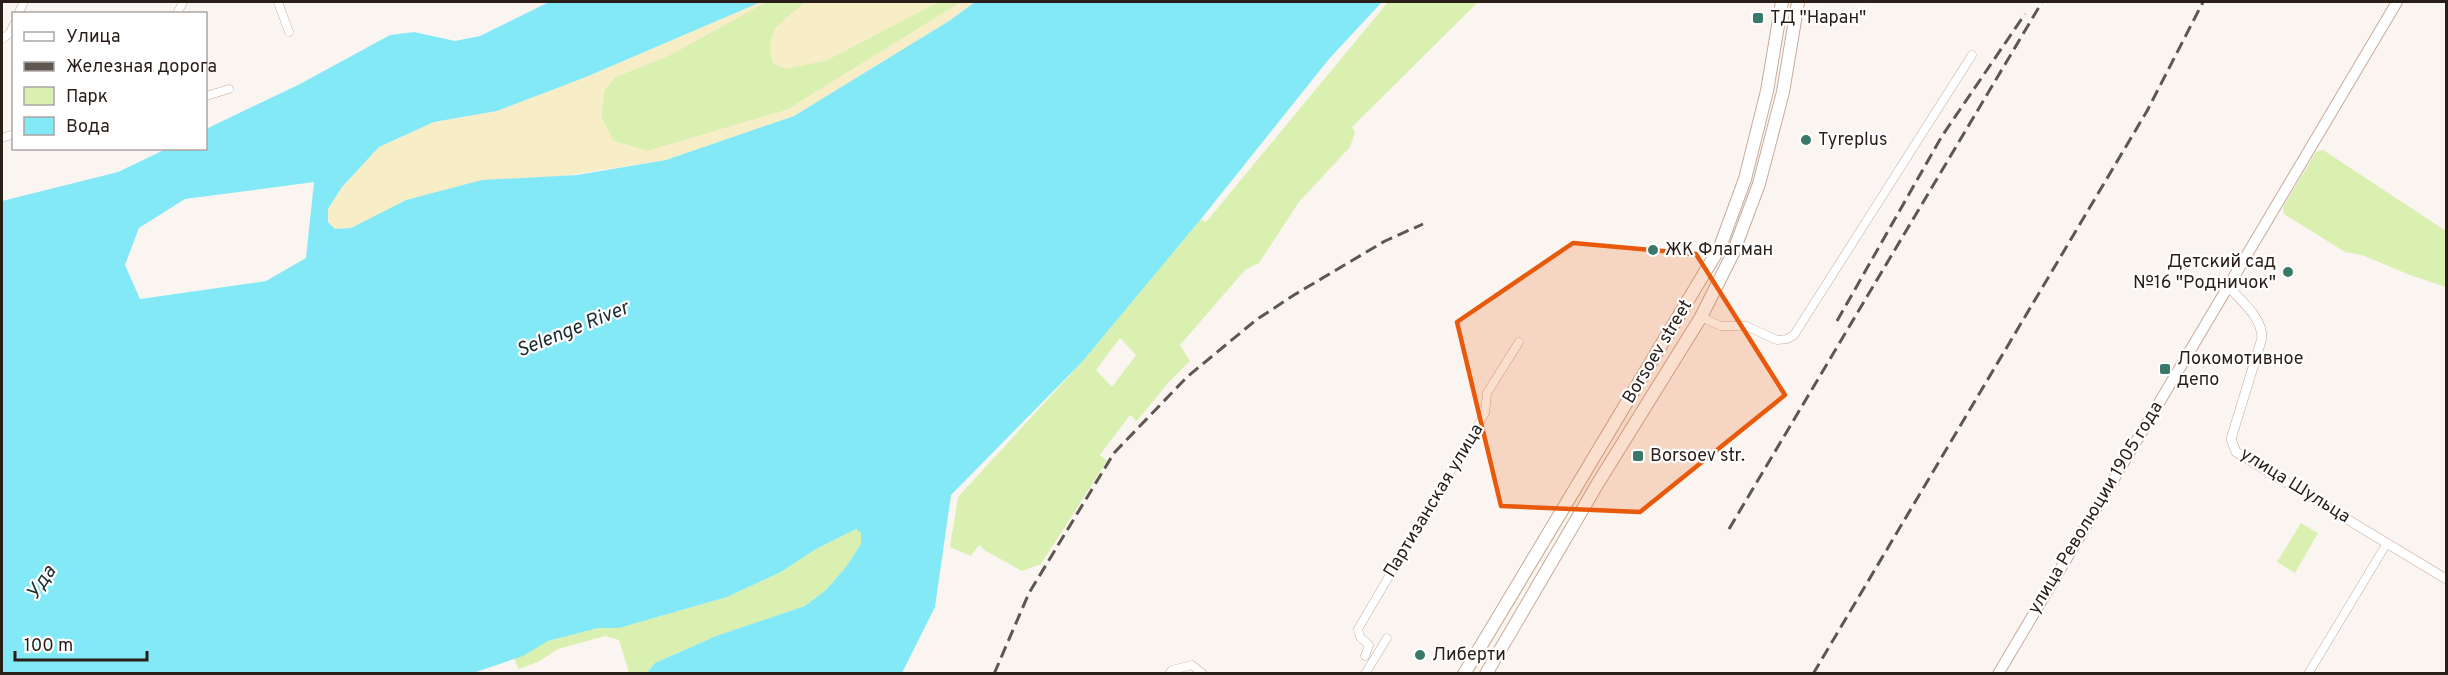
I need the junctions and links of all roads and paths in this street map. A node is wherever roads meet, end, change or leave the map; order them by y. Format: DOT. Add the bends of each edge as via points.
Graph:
graph roads {
  1 [pos="278,2"];
  2 [pos="1782,2"];
  3 [pos="1798,2"];
  4 [pos="2397,2"];
  5 [pos="288,32"];
  6 [pos="1972,55"];
  7 [pos="229,89"];
  8 [pos="207,96"];
  9 [pos="2229,287"];
  10 [pos="1685,307"];
  11 [pos="1701,317"];
  12 [pos="1519,342"];
  13 [pos="2386,543"];
  14 [pos="2446,579"];
  15 [pos="1387,638"];
  16 [pos="1365,656"];
  17 [pos="1169,674"];
  18 [pos="1203,674"];
  19 [pos="1365,674"];
  20 [pos="1464,674"];
  21 [pos="1486,674"];
  22 [pos="1998,674"];
  23 [pos="2308,674"];
  1 -- 5 [label="street"];
  2 -- 10 [label="main road, Borsoev street" via="1767,91 1745,179 1720,247"];
  3 -- 11 [label="main road, Borsoev street" via="1783,92 1759,184 1733,253"];
  4 -- 9 [label="main road, улица Революции 1905 года"];
  6 -- 11 [label="street" via="1794,335 1778,340 1746,326 1721,326"];
  7 -- 8 [label="street"];
  9 -- 13 [label="street, улица Шульца" via="2259,321 2262,330 2232,446"];
  9 -- 22 [label="main road, улица Революции 1905 года"];
  10 -- 11 [label="main road"];
  10 -- 20 [label="main road, Borsoev street"];
  11 -- 21 [label="main road, Borsoev street"];
  12 -- 16 [label="street, Партизанская улица" via="1487,393 1485,413 1358,629 1360,638 1369,645"];
  13 -- 14 [label="street, улица Шульца"];
  13 -- 23 [label="street"];
  15 -- 19 [label="street"];
  17 -- 18 [label="street" via="1192,665"];
}
